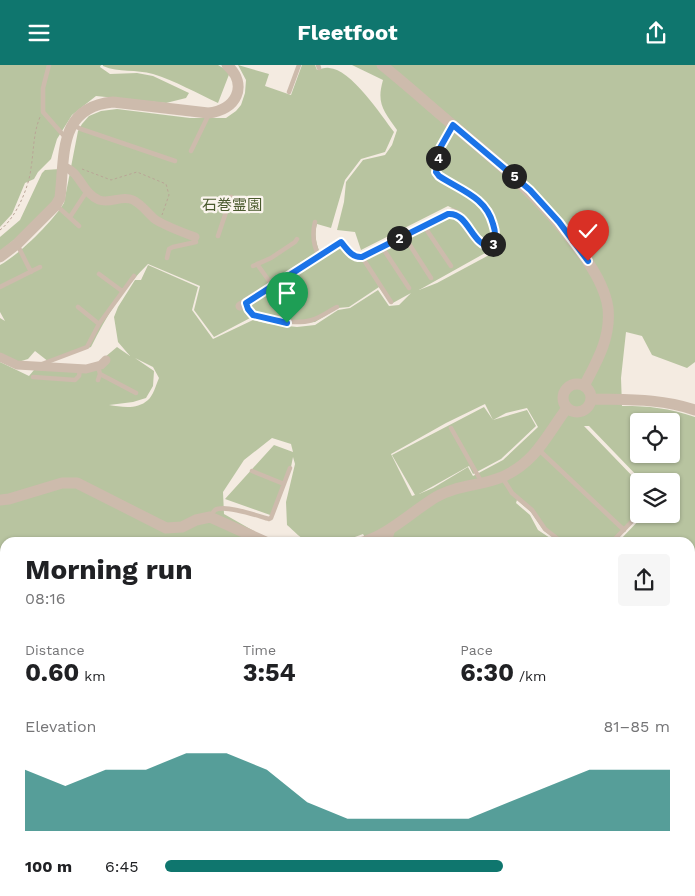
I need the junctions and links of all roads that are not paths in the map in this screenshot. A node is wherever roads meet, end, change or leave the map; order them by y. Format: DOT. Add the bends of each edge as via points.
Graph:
graph roads {
  1 [pos="49,65"];
  2 [pos="227,65"];
  3 [pos="299,65"];
  4 [pos="382,65"];
  5 [pos="289,91"];
  6 [pos="210,113"];
  7 [pos="72,124"];
  8 [pos="453,125"];
  9 [pos="66,138"];
  10 [pos="191,151"];
  11 [pos="175,161"];
  12 [pos="68,169"];
  13 [pos="87,191"];
  14 [pos="231,197"];
  15 [pos="56,205"];
  16 [pos="70,217"];
  17 [pos="315,221"];
  18 [pos="79,226"];
  19 [pos="424,226"];
  20 [pos="218,236"];
  21 [pos="404,236"];
  22 [pos="195,239"];
  23 [pos="297,239"];
  24 [pos="16,244"];
  25 [pos="382,247"];
  26 [pos="319,256"];
  27 [pos="0,257"];
  28 [pos="362,257"];
  29 [pos="167,258"];
  30 [pos="451,266"];
  31 [pos="40,267"];
  32 [pos="31,272"];
  33 [pos="99,273"];
  34 [pos="134,276"];
  35 [pos="430,278"];
  36 [pos="272,286"];
  37 [pos="0,287"];
  38 [pos="409,288"];
  39 [pos="122,291"];
  40 [pos="391,302"];
  41 [pos="243,304"];
  42 [pos="78,307"];
  43 [pos="337,307"];
  44 [pos="99,324"];
  45 [pos="0,357"];
  46 [pos="106,360"];
  47 [pos="38,367"];
  48 [pos="80,369"];
  49 [pos="99,373"];
  50 [pos="33,377"];
  51 [pos="584,387"];
  52 [pos="136,393"];
  53 [pos="591,399"];
  54 [pos="567,409"];
  55 [pos="695,410"];
  56 [pos="451,428"];
  57 [pos="539,450"];
  58 [pos="290,468"];
  59 [pos="252,471"];
  60 [pos="502,477"];
  61 [pos="284,483"];
  62 [pos="482,483"];
  63 [pos="0,500"];
  64 [pos="210,517"];
  65 [pos="631,523"];
  66 [pos="391,529"];
  67 [pos="624,530"];
  68 [pos="256,537"];
  69 [pos="376,537"];
  70 [pos="389,537"];
  71 [pos="555,537"];
  72 [pos="617,537"];
  1 -- 9 [label="lane" via="43,89 43,112"];
  2 -- 6 [label="street" via="238,80 239,89 227,108"];
  3 -- 5 [label="lane"];
  4 -- 8 [label="street"];
  6 -- 7 [label="street" via="98,103 80,114"];
  6 -- 10 [label="lane"];
  7 -- 9 [label="street"];
  7 -- 11 [label="lane"];
  8 -- 19 [label="street" via="440,148 436,172 477,198 492,217 496,237 492,247 485,245 453,213"];
  8 -- 51 [label="street" via="530,190 588,261 602,287 608,308 608,329 601,354"];
  9 -- 12 [label="street"];
  12 -- 13 [label="street"];
  12 -- 15 [label="street"];
  13 -- 16 [label="lane"];
  13 -- 22 [label="street" via="99,200 132,199 156,219"];
  14 -- 20 [label="lane"];
  15 -- 16 [label="lane"];
  15 -- 24 [label="street"];
  16 -- 18 [label="lane"];
  17 -- 26 [label="lane" via="313,239"];
  19 -- 21 [label="street"];
  19 -- 30 [label="lane"];
  21 -- 25 [label="street"];
  21 -- 35 [label="lane"];
  22 -- 29 [label="lane" via="169,249"];
  23 -- 36 [label="lane" via="255,265"];
  24 -- 27 [label="street"];
  24 -- 32 [label="lane"];
  25 -- 28 [label="street"];
  25 -- 38 [label="lane"];
  26 -- 28 [label="street" via="341,242 352,255"];
  26 -- 36 [label="street"];
  28 -- 40 [label="lane"];
  31 -- 32 [label="lane"];
  32 -- 37 [label="lane"];
  33 -- 39 [label="lane"];
  34 -- 39 [label="lane"];
  36 -- 41 [label="street"];
  39 -- 44 [label="lane"];
  41 -- 43 [label="lane" via="253,315 287,323 314,319"];
  42 -- 44 [label="lane"];
  44 -- 47 [label="lane" via="87,347"];
  45 -- 47 [label="street" via="17,365"];
  46 -- 49 [label="street"];
  47 -- 48 [label="street"];
  48 -- 49 [label="street"];
  48 -- 50 [label="lane" via="75,380"];
  49 -- 52 [label="lane"];
  51 -- 53 [label="street"];
  51 -- 54 [label="street" via="575,385 567,389 563,401"];
  53 -- 54 [label="street" via="582,411"];
  53 -- 55 [label="street" via="656,400"];
  54 -- 57 [label="street"];
  56 -- 62 [label="lane"];
  57 -- 60 [label="street"];
  57 -- 67 [label="lane"];
  58 -- 61 [label="lane"];
  59 -- 61 [label="lane"];
  60 -- 62 [label="street"];
  60 -- 71 [label="lane" via="512,493"];
  61 -- 64 [label="lane" via="269,519 227,509 218,509"];
  62 -- 66 [label="street" via="451,490 437,497"];
  63 -- 64 [label="street" via="69,482 86,487 166,528 182,527"];
  64 -- 68 [label="street"];
  65 -- 67 [label="lane"];
  66 -- 69 [label="street"];
  66 -- 70 [label="street"];
  67 -- 72 [label="lane"];
}
